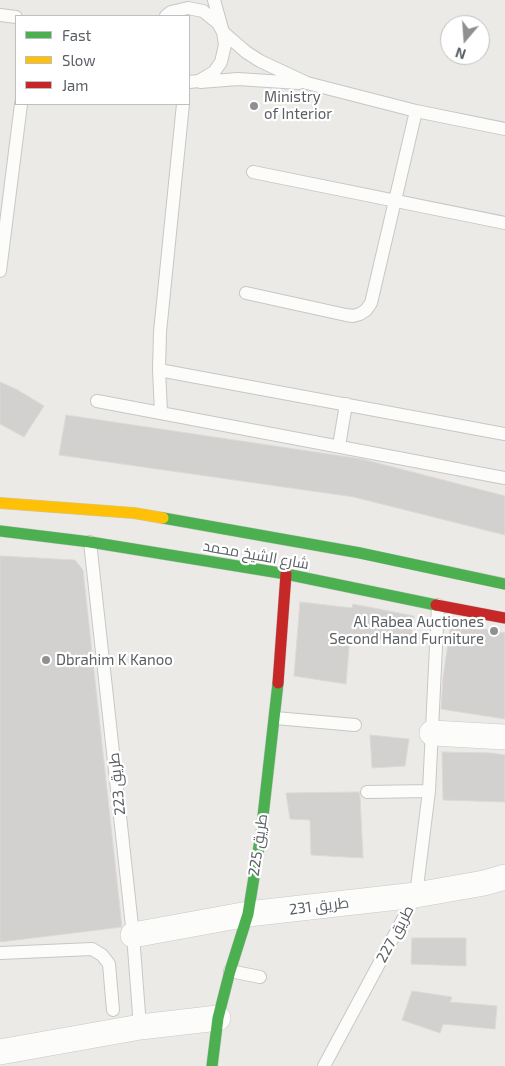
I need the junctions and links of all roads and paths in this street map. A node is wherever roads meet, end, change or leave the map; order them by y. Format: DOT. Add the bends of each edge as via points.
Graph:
graph roads {
  1 [pos="176,0"];
  2 [pos="214,0"];
  3 [pos="168,14"];
  4 [pos="0,15"];
  5 [pos="15,17"];
  6 [pos="223,32"];
  7 [pos="190,82"];
  8 [pos="190,82"];
  9 [pos="307,83"];
  10 [pos="21,105"];
  11 [pos="183,105"];
  12 [pos="416,111"];
  13 [pos="505,129"];
  14 [pos="253,172"];
  15 [pos="396,200"];
  16 [pos="505,223"];
  17 [pos="0,270"];
  18 [pos="246,294"];
  19 [pos="159,370"];
  20 [pos="97,401"];
  21 [pos="346,404"];
  22 [pos="161,412"];
  23 [pos="505,434"];
  24 [pos="339,446"];
  25 [pos="505,478"];
  26 [pos="0,502"];
  27 [pos="0,531"];
  28 [pos="90,542"];
  29 [pos="286,574"];
  30 [pos="505,584"];
  31 [pos="438,605"];
  32 [pos="505,618"];
  33 [pos="275,718"];
  34 [pos="355,725"];
  35 [pos="432,734"];
  36 [pos="505,737"];
  37 [pos="429,791"];
  38 [pos="367,792"];
  39 [pos="505,877"];
  40 [pos="416,895"];
  41 [pos="248,914"];
  42 [pos="133,935"];
  43 [pos="0,952"];
  44 [pos="230,971"];
  45 [pos="260,977"];
  46 [pos="113,1010"];
  47 [pos="218,1018"];
  48 [pos="140,1027"];
  49 [pos="15,1056"];
  50 [pos="212,1066"];
  51 [pos="324,1066"];
  1 -- 3 [label="lane"];
  2 -- 6 [label="lane"];
  3 -- 6 [label="lane" via="188,8 203,11 218,23"];
  4 -- 5 [label="lane"];
  6 -- 7 [label="lane" via="225,45 221,62 214,72 199,81"];
  6 -- 9 [label="lane" via="260,61"];
  8 -- 9 [label="lane" via="238,79"];
  9 -- 12 [label="lane"];
  10 -- 17 [label="lane"];
  11 -- 19 [label="lane"];
  12 -- 13 [label="lane"];
  12 -- 15 [label="lane"];
  14 -- 15 [label="lane"];
  15 -- 16 [label="lane"];
  15 -- 18 [label="lane" via="371,303 360,314 346,315"];
  19 -- 21 [label="lane"];
  19 -- 22 [label="lane"];
  20 -- 22 [label="lane"];
  21 -- 23 [label="lane"];
  21 -- 24 [label="lane"];
  22 -- 24 [label="lane"];
  24 -- 25 [label="lane"];
  26 -- 30 [label="main road, شارع الشيخ محمد" via="134,513 360,553"];
  27 -- 28 [label="main road, شارع الشيخ محمد"];
  28 -- 29 [label="main road, شارع الشيخ محمد"];
  28 -- 42 [label="lane, طريق 223"];
  29 -- 31 [label="main road, شارع الشيخ محمد"];
  29 -- 33 [label="main road, طريق 225"];
  31 -- 32 [label="main road, شارع الشيخ محمد"];
  31 -- 35 [label="lane, طريق 227"];
  33 -- 34 [label="lane"];
  33 -- 41 [label="main road, طريق 225"];
  35 -- 36 [label="street"];
  35 -- 37 [label="lane, طريق 227"];
  37 -- 38 [label="lane"];
  37 -- 40 [label="lane, طريق 227"];
  39 -- 40 [label="street, طريق 231"];
  40 -- 41 [label="street, طريق 231"];
  40 -- 51 [label="lane, طريق 227"];
  41 -- 42 [label="street, طريق 231"];
  41 -- 44 [label="main road, طريق 225"];
  42 -- 48 [label="lane, طريق 223"];
  43 -- 46 [label="lane" via="92,949 109,964"];
  44 -- 45 [label="lane"];
  44 -- 47 [label="main road, طريق 225"];
  47 -- 48 [label="street"];
  47 -- 50 [label="main road, طريق 225"];
  48 -- 49 [label="street"];
}
